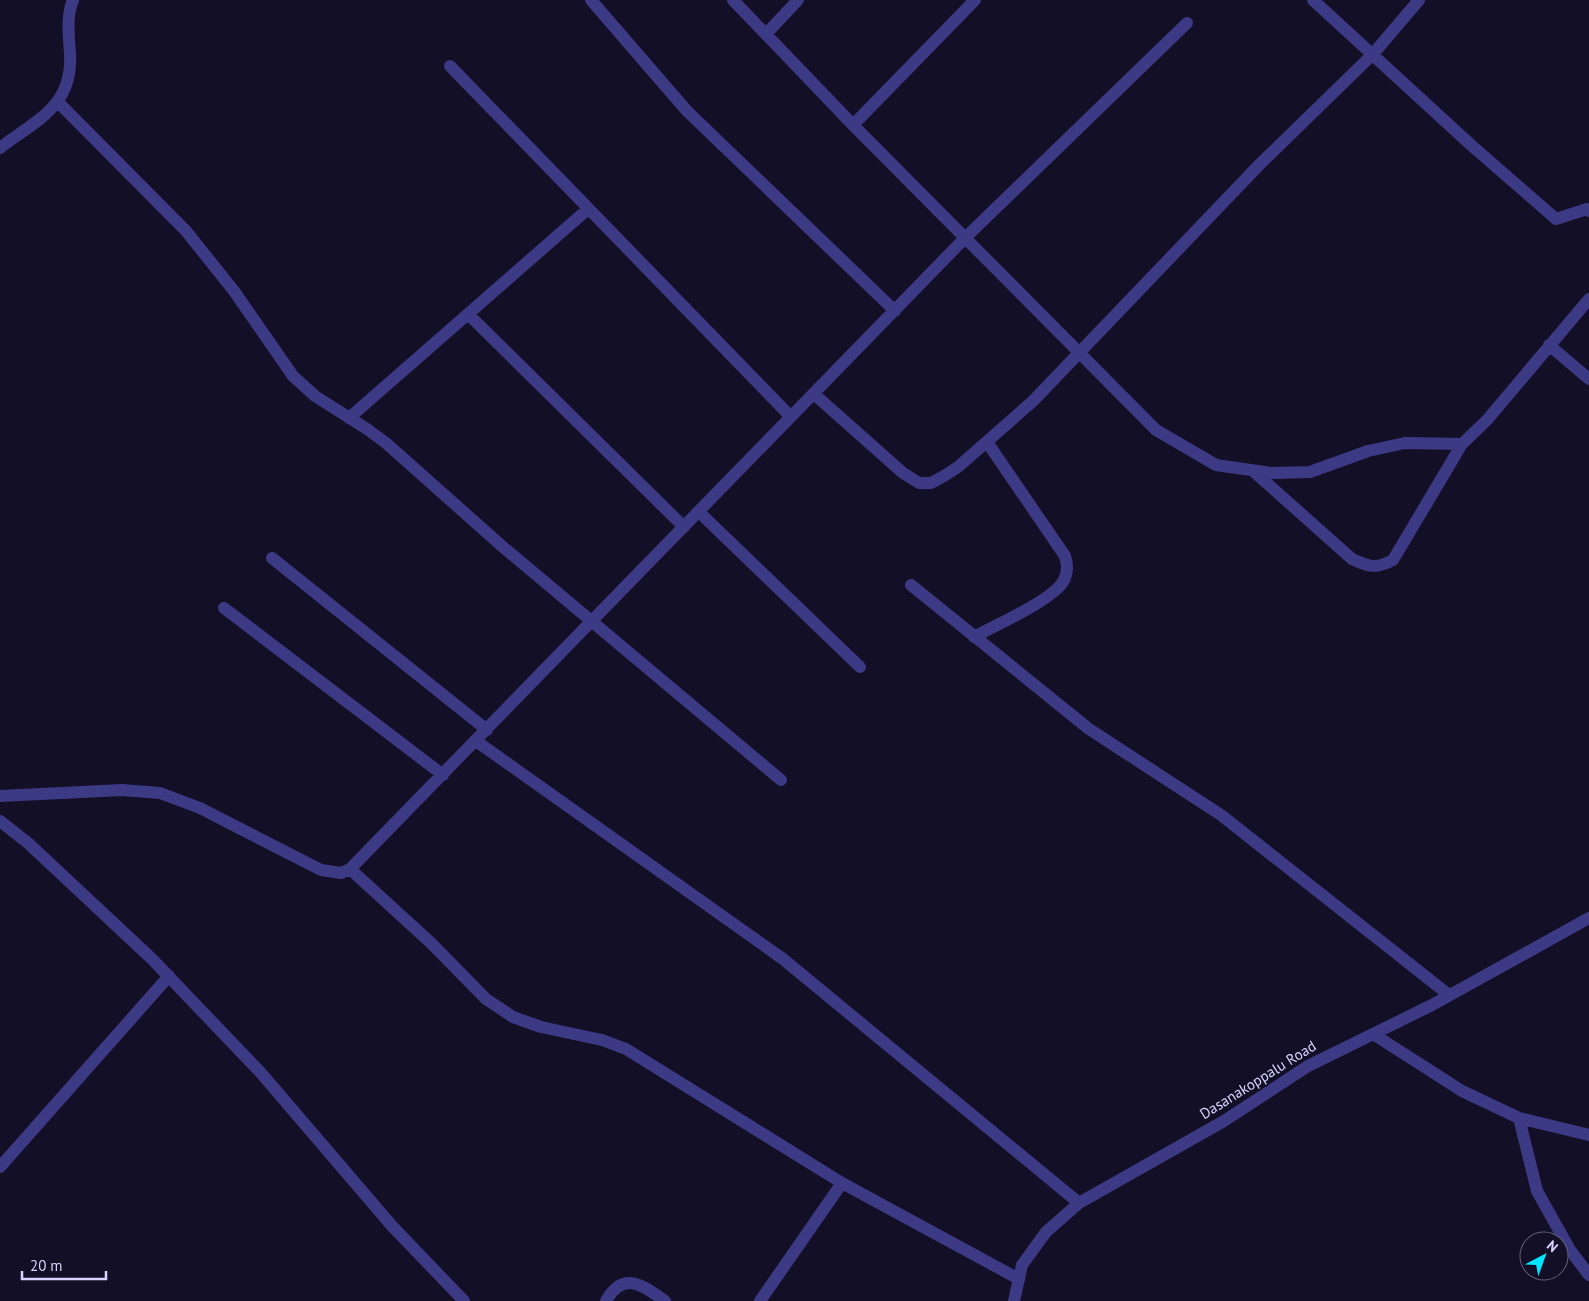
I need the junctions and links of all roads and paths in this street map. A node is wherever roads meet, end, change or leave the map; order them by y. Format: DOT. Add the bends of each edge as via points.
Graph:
graph roads {
  1 [pos="73,0"];
  2 [pos="592,0"];
  3 [pos="733,0"];
  4 [pos="798,0"];
  5 [pos="975,0"];
  6 [pos="1313,0"];
  7 [pos="1419,0"];
  8 [pos="1187,23"];
  9 [pos="766,34"];
  10 [pos="1373,54"];
  11 [pos="450,66"];
  12 [pos="58,102"];
  13 [pos="853,126"];
  14 [pos="0,148"];
  15 [pos="588,210"];
  16 [pos="1589,211"];
  17 [pos="965,238"];
  18 [pos="1589,300"];
  19 [pos="895,311"];
  20 [pos="468,315"];
  21 [pos="1549,346"];
  22 [pos="1079,353"];
  23 [pos="1589,378"];
  24 [pos="814,394"];
  25 [pos="791,417"];
  26 [pos="349,418"];
  27 [pos="987,442"];
  28 [pos="1462,444"];
  29 [pos="1252,470"];
  30 [pos="699,512"];
  31 [pos="684,527"];
  32 [pos="272,558"];
  33 [pos="912,585"];
  34 [pos="224,608"];
  35 [pos="591,620"];
  36 [pos="974,637"];
  37 [pos="860,667"];
  38 [pos="487,730"];
  39 [pos="476,741"];
  40 [pos="443,775"];
  41 [pos="780,780"];
  42 [pos="0,796"];
  43 [pos="0,821"];
  44 [pos="350,869"];
  45 [pos="1589,918"];
  46 [pos="169,976"];
  47 [pos="1449,995"];
  48 [pos="1373,1034"];
  49 [pos="1519,1118"];
  50 [pos="1589,1135"];
  51 [pos="0,1167"];
  52 [pos="842,1184"];
  53 [pos="1079,1203"];
  54 [pos="1589,1275"];
  55 [pos="1019,1279"];
  56 [pos="464,1301"];
  57 [pos="606,1301"];
  58 [pos="664,1301"];
  59 [pos="760,1301"];
  60 [pos="1014,1301"];
  1 -- 12 [label="street" via="68,28 70,72"];
  2 -- 19 [label="street" via="687,112"];
  3 -- 9 [label="street"];
  4 -- 9 [label="street"];
  5 -- 13 [label="street"];
  6 -- 10 [label="street"];
  7 -- 10 [label="street"];
  8 -- 17 [label="street"];
  9 -- 13 [label="street"];
  10 -- 16 [label="street" via="1556,219"];
  10 -- 22 [label="street" via="1260,164"];
  11 -- 15 [label="street"];
  12 -- 14 [label="street" via="33,126"];
  12 -- 26 [label="street" via="186,231 234,291 293,376 315,396"];
  13 -- 17 [label="street"];
  15 -- 20 [label="street"];
  15 -- 25 [label="street"];
  17 -- 19 [label="street"];
  17 -- 22 [label="street"];
  18 -- 21 [label="street"];
  19 -- 24 [label="street"];
  20 -- 26 [label="street"];
  20 -- 31 [label="street"];
  21 -- 23 [label="street"];
  21 -- 28 [label="street" via="1487,420"];
  22 -- 27 [label="street" via="1033,401"];
  22 -- 29 [label="street" via="1156,430 1216,466"];
  24 -- 25 [label="street"];
  24 -- 27 [label="street" via="903,473 919,482 931,483 944,476"];
  25 -- 30 [label="street"];
  26 -- 35 [label="street" via="386,443"];
  27 -- 36 [label="street" via="1065,556 1068,566 1058,588"];
  28 -- 29 [label="street" via="1405,443 1368,451 1310,472"];
  28 -- 29 [label="street" via="1393,560 1379,567 1367,566 1352,558"];
  30 -- 31 [label="street"];
  30 -- 37 [label="street"];
  31 -- 35 [label="street"];
  32 -- 38 [label="street"];
  33 -- 36 [label="street"];
  34 -- 40 [label="street"];
  35 -- 38 [label="street"];
  35 -- 41 [label="street"];
  36 -- 47 [label="street" via="1089,729 1221,815"];
  38 -- 39 [label="street"];
  39 -- 40 [label="street"];
  39 -- 53 [label="street" via="783,958"];
  40 -- 44 [label="street"];
  42 -- 44 [label="street" via="122,790 160,793 200,808 321,870 341,874"];
  43 -- 46 [label="street" via="28,843"];
  44 -- 52 [label="street" via="486,999 513,1018 602,1040 626,1050"];
  45 -- 47 [label="street, Dasanakoppalu Road"];
  46 -- 51 [label="street"];
  46 -- 56 [label="street" via="261,1072 392,1226"];
  47 -- 48 [label="street, Dasanakoppalu Road"];
  48 -- 49 [label="street" via="1462,1091"];
  48 -- 53 [label="street, Dasanakoppalu Road" via="1308,1066 1224,1121"];
  49 -- 50 [label="street"];
  49 -- 54 [label="street" via="1537,1191 1570,1250"];
  52 -- 55 [label="street"];
  52 -- 59 [label="street"];
  53 -- 55 [label="street, Dasanakoppalu Road" via="1046,1232 1022,1265"];
  55 -- 60 [label="street, Dasanakoppalu Road"];
  57 -- 58 [label="street" via="619,1285 630,1282 643,1286"];
}
